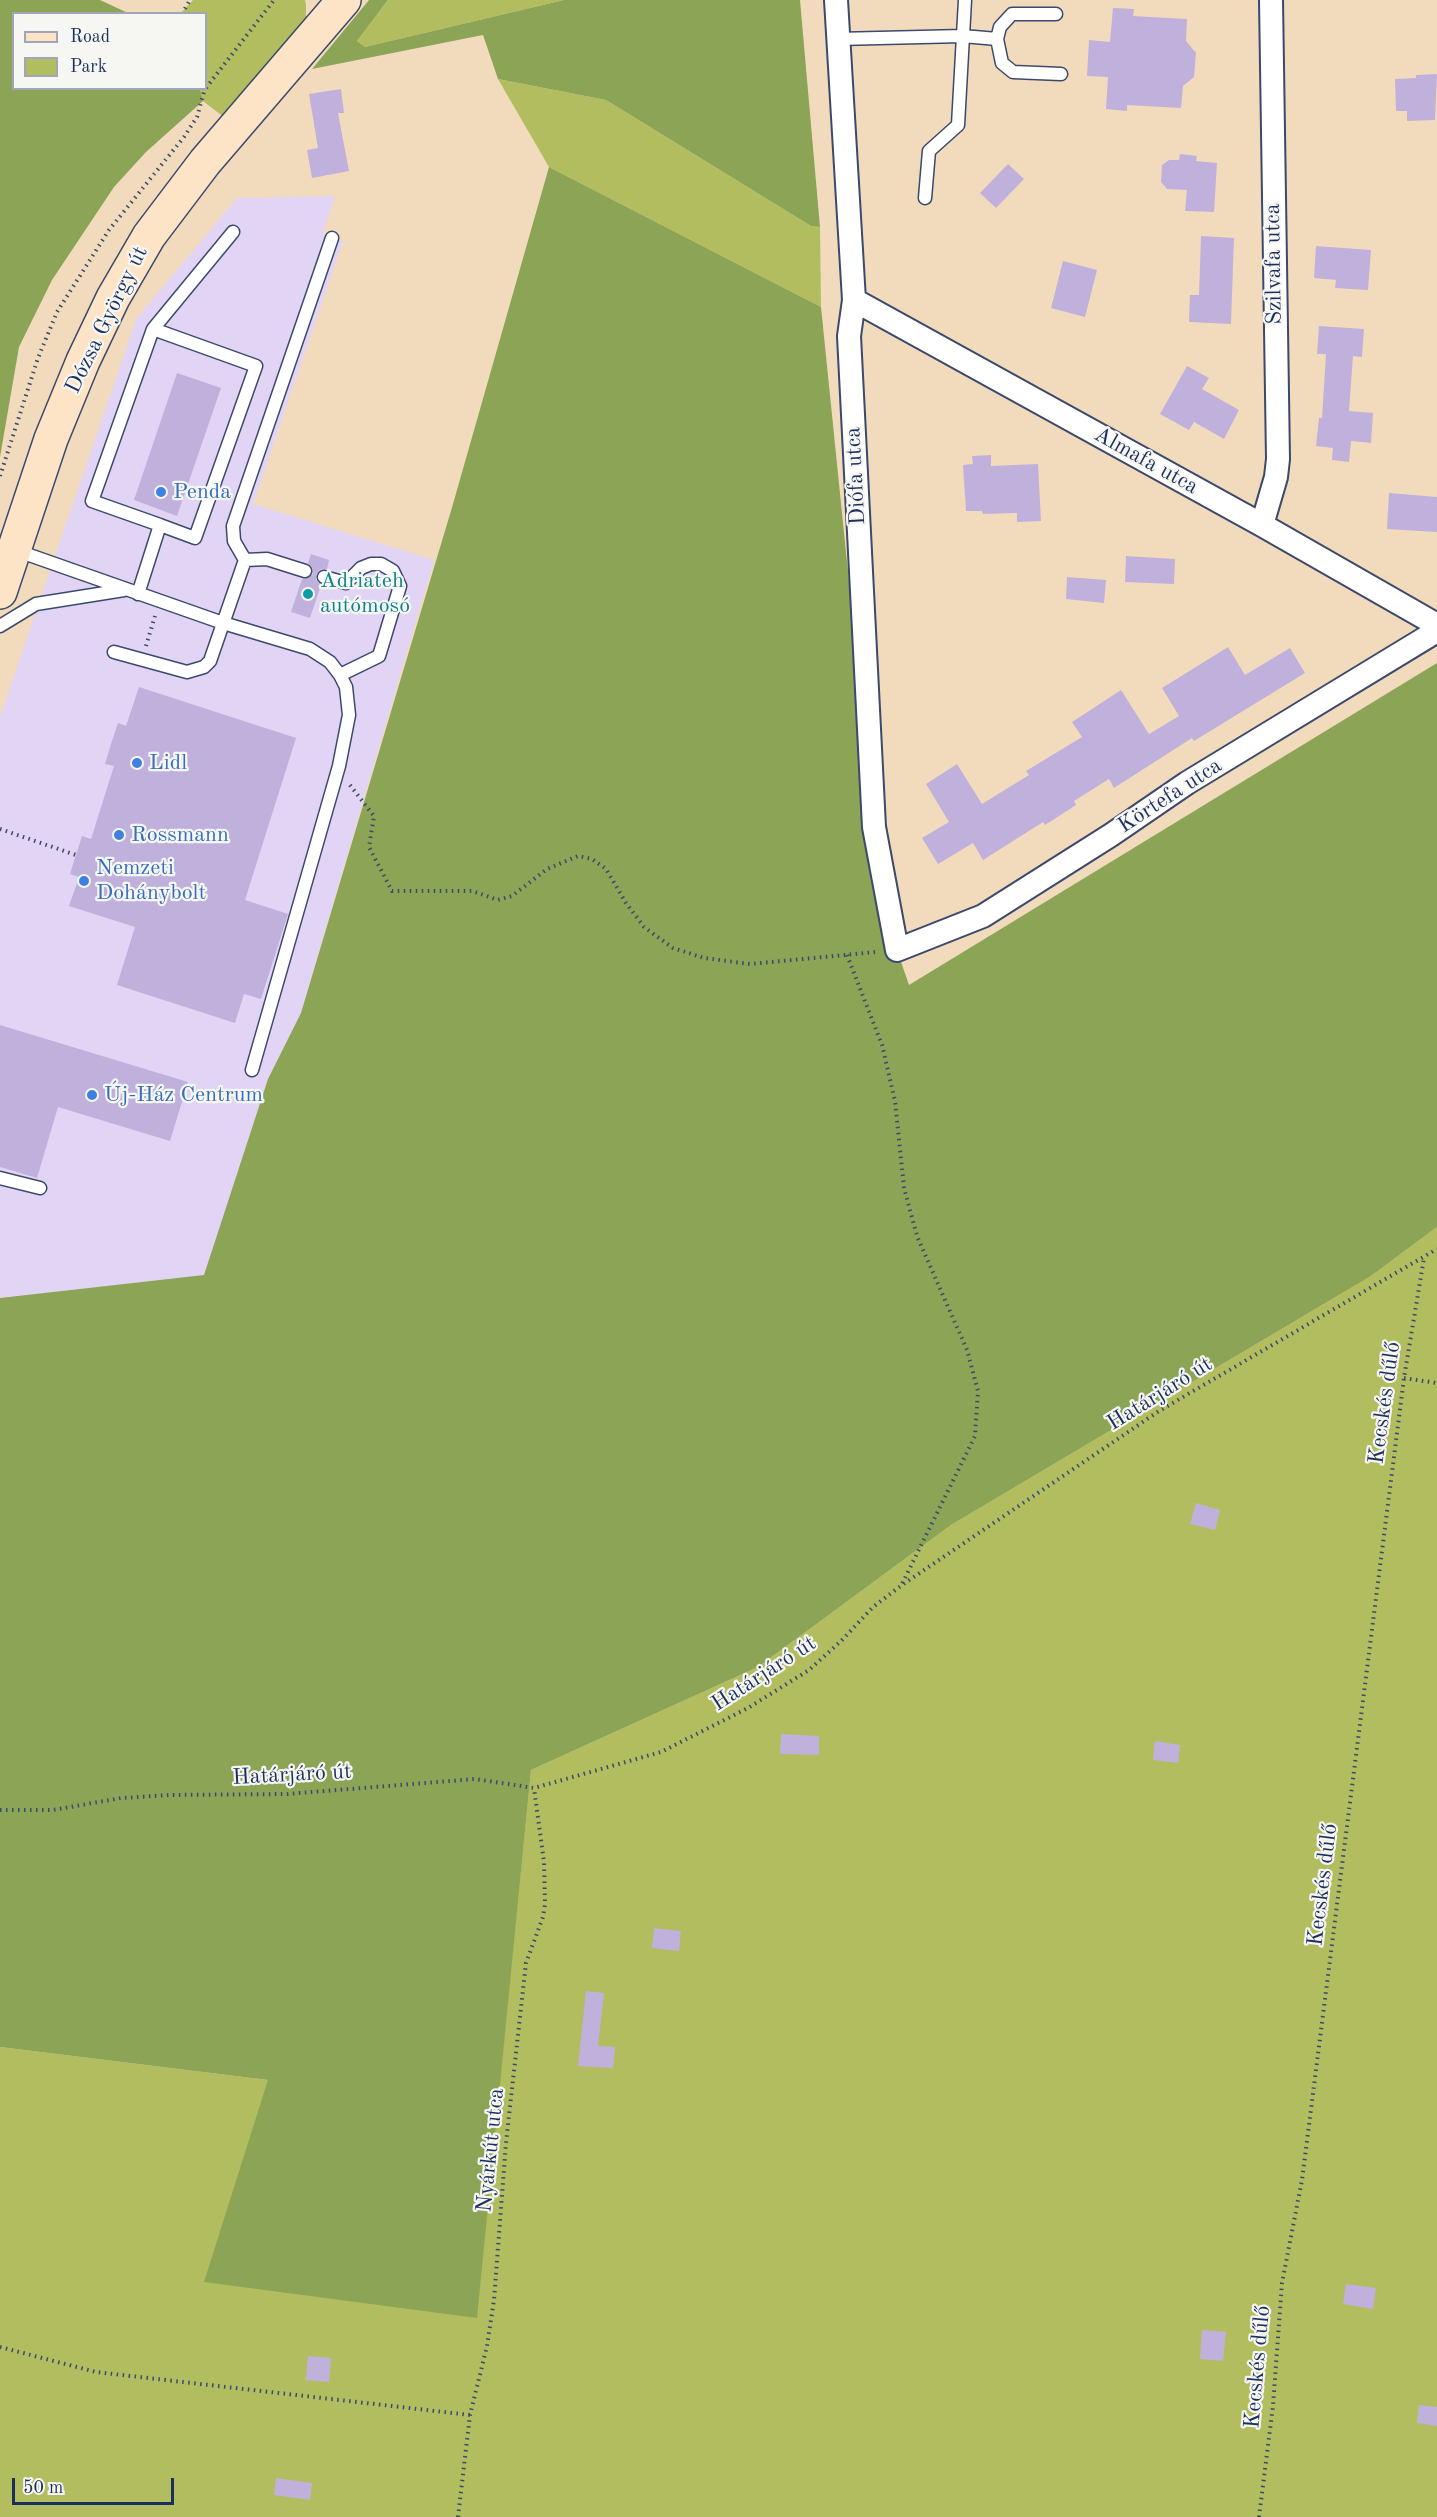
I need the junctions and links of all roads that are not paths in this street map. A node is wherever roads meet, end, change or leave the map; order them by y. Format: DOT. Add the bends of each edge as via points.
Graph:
graph roads {
  1 [pos="836,0"];
  2 [pos="965,0"];
  3 [pos="1271,0"];
  4 [pos="332,4"];
  5 [pos="1056,14"];
  6 [pos="963,36"];
  7 [pos="837,39"];
  8 [pos="997,39"];
  9 [pos="1061,74"];
  10 [pos="925,198"];
  11 [pos="233,232"];
  12 [pos="332,238"];
  13 [pos="854,300"];
  14 [pos="153,329"];
  15 [pos="160,525"];
  16 [pos="1262,525"];
  17 [pos="7,548"];
  18 [pos="245,560"];
  19 [pos="305,571"];
  20 [pos="324,577"];
  21 [pos="0,592"];
  22 [pos="132,592"];
  23 [pos="223,623"];
  24 [pos="1437,625"];
  25 [pos="0,626"];
  26 [pos="1437,631"];
  27 [pos="114,652"];
  28 [pos="340,675"];
  29 [pos="897,950"];
  30 [pos="252,1070"];
  31 [pos="0,1178"];
  32 [pos="40,1188"];
  1 -- 7 [label="street, Diófa utca"];
  2 -- 6 [label="lane"];
  3 -- 16 [label="street, Szilvafa utca" via="1278,459"];
  4 -- 17 [label="main road, Dózsa György út" via="148,236 83,361"];
  5 -- 8 [label="lane" via="1012,14 1000,27"];
  6 -- 7 [label="lane"];
  6 -- 8 [label="lane"];
  6 -- 10 [label="lane" via="958,125 929,151"];
  7 -- 13 [label="street, Diófa utca"];
  8 -- 9 [label="lane" via="1002,63 1013,72"];
  11 -- 14 [label="lane"];
  12 -- 18 [label="lane" via="233,526 234,541"];
  13 -- 16 [label="street, Almafa utca"];
  13 -- 29 [label="street, Diófa utca" via="849,336 874,827"];
  14 -- 15 [label="lane" via="92,501"];
  14 -- 15 [label="lane" via="256,366 195,538"];
  15 -- 22 [label="lane"];
  16 -- 24 [label="street, Almafa utca"];
  17 -- 21 [label="main road, Dózsa György út"];
  17 -- 22 [label="lane"];
  18 -- 19 [label="lane" via="267,559"];
  18 -- 23 [label="lane"];
  20 -- 28 [label="lane" via="346,583 371,564 387,566 398,579 399,594 379,656"];
  22 -- 23 [label="lane"];
  22 -- 25 [label="lane" via="36,604"];
  23 -- 27 [label="lane" via="210,661 199,670 187,672"];
  23 -- 28 [label="lane" via="310,649 330,662"];
  26 -- 29 [label="street, Körtefa utca" via="1187,783 983,916"];
  28 -- 30 [label="lane" via="348,694 350,715"];
  31 -- 32 [label="lane"];
}
